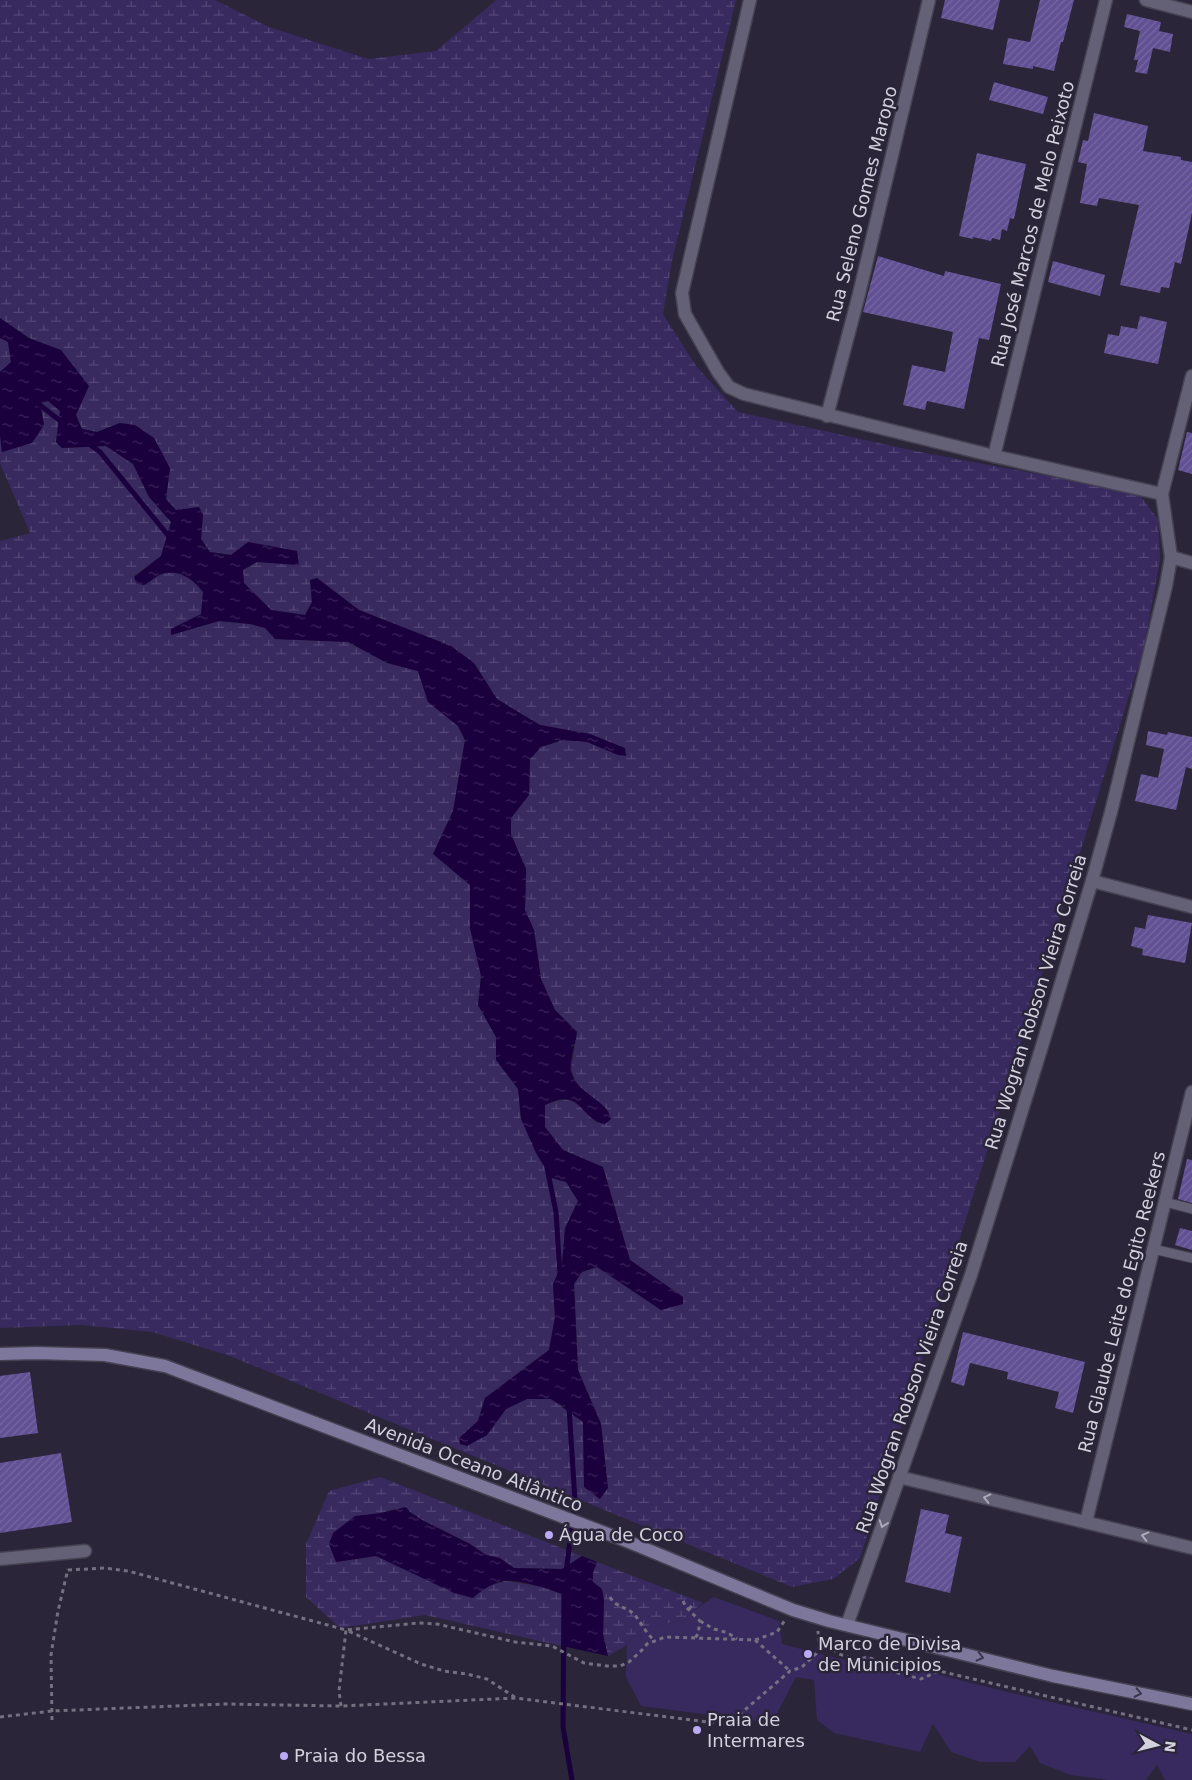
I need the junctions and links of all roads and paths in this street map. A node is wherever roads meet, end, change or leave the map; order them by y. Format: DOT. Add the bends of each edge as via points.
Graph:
graph roads {
  1 [pos="750,0"];
  2 [pos="929,0"];
  3 [pos="1106,0"];
  4 [pos="1146,0"];
  5 [pos="1184,7"];
  6 [pos="1192,376"];
  7 [pos="827,416"];
  8 [pos="994,456"];
  9 [pos="1162,494"];
  10 [pos="1170,557"];
  11 [pos="1192,563"];
  12 [pos="1092,881"];
  13 [pos="1192,907"];
  14 [pos="1192,1092"];
  15 [pos="1165,1202"];
  16 [pos="1192,1209"];
  17 [pos="1153,1249"];
  18 [pos="1192,1258"];
  19 [pos="0,1354"];
  20 [pos="899,1478"];
  21 [pos="1086,1522"];
  22 [pos="1192,1548"];
  23 [pos="85,1551"];
  24 [pos="65,1553"];
  25 [pos="0,1559"];
  26 [pos="68,1570"];
  27 [pos="610,1597"];
  28 [pos="683,1601"];
  29 [pos="693,1604"];
  30 [pos="689,1609"];
  31 [pos="793,1610"];
  32 [pos="817,1618"];
  33 [pos="700,1621"];
  34 [pos="847,1625"];
  35 [pos="346,1630"];
  36 [pos="695,1638"];
  37 [pos="654,1640"];
  38 [pos="738,1640"];
  39 [pos="755,1640"];
  40 [pos="819,1642"];
  41 [pos="790,1671"];
  42 [pos="516,1698"];
  43 [pos="1192,1704"];
  44 [pos="341,1706"];
  45 [pos="52,1710"];
  46 [pos="0,1717"];
  47 [pos="52,1720"];
  48 [pos="1192,1730"];
  1 -- 7 [label="street" via="682,292 685,314 729,387"];
  2 -- 7 [label="street, Rua Seleno Gomes Maropo"];
  3 -- 8 [label="street, Rua José Marcos de Melo Peixoto"];
  4 -- 5 [label="street"];
  6 -- 9 [label="street, Rua Wogran Robson Vieira Correia"];
  7 -- 8 [label="street"];
  8 -- 9 [label="street"];
  9 -- 10 [label="street, Rua Wogran Robson Vieira Correia"];
  10 -- 11 [label="street"];
  10 -- 12 [label="street, Rua Wogran Robson Vieira Correia" via="1166,586 1112,812"];
  12 -- 13 [label="street"];
  12 -- 20 [label="street, Rua Wogran Robson Vieira Correia" via="971,1275"];
  14 -- 15 [label="street, Rua Glaube Leite do Egito Reekers"];
  15 -- 16 [label="lane"];
  15 -- 17 [label="street, Rua Glaube Leite do Egito Reekers"];
  17 -- 18 [label="lane"];
  17 -- 21 [label="street, Rua Glaube Leite do Egito Reekers"];
  19 -- 31 [label="main road, Avenida Oceano Atlântico" via="105,1355 165,1366 629,1542"];
  21 -- 20 [label="street, one-way"];
  20 -- 34 [label="street, Rua Wogran Robson Vieira Correia, one-way"];
  22 -- 21 [label="street, one-way"];
  23 -- 24 [label="street"];
  24 -- 25 [label="street"];
  24 -- 26 [label="path"];
  26 -- 35 [label="path" via="105,1568 128,1571"];
  26 -- 45 [label="path" via="51,1655"];
  27 -- 37 [label="path" via="635,1615"];
  28 -- 30 [label="path"];
  29 -- 30 [label="path"];
  30 -- 33 [label="path"];
  31 -- 32 [label="main road, Avenida Oceano Atlântico"];
  31 -- 39 [label="path" via="777,1632"];
  32 -- 34 [label="main road, Avenida Oceano Atlântico"];
  32 -- 41 [label="path" via="819,1650 802,1667"];
  33 -- 36 [label="path"];
  33 -- 38 [label="path"];
  34 -- 43 [label="main road, Avenida Oceano Atlântico, one-way" via="1053,1676"];
  35 -- 37 [label="path" via="437,1624 515,1642 552,1646 584,1663 607,1666 629,1662"];
  35 -- 42 [label="path" via="421,1664 487,1678"];
  35 -- 44 [label="path" via="339,1691"];
  36 -- 37 [label="path"];
  36 -- 38 [label="path"];
  38 -- 39 [label="path"];
  39 -- 41 [label="path"];
  40 -- 48 [label="path" via="839,1654 890,1665 894,1672 921,1679 939,1671"];
  41 -- 42 [label="path" via="733,1720 723,1724"];
  42 -- 44 [label="path"];
  44 -- 45 [label="path" via="225,1704"];
  45 -- 46 [label="path"];
  45 -- 47 [label="path"];
}
